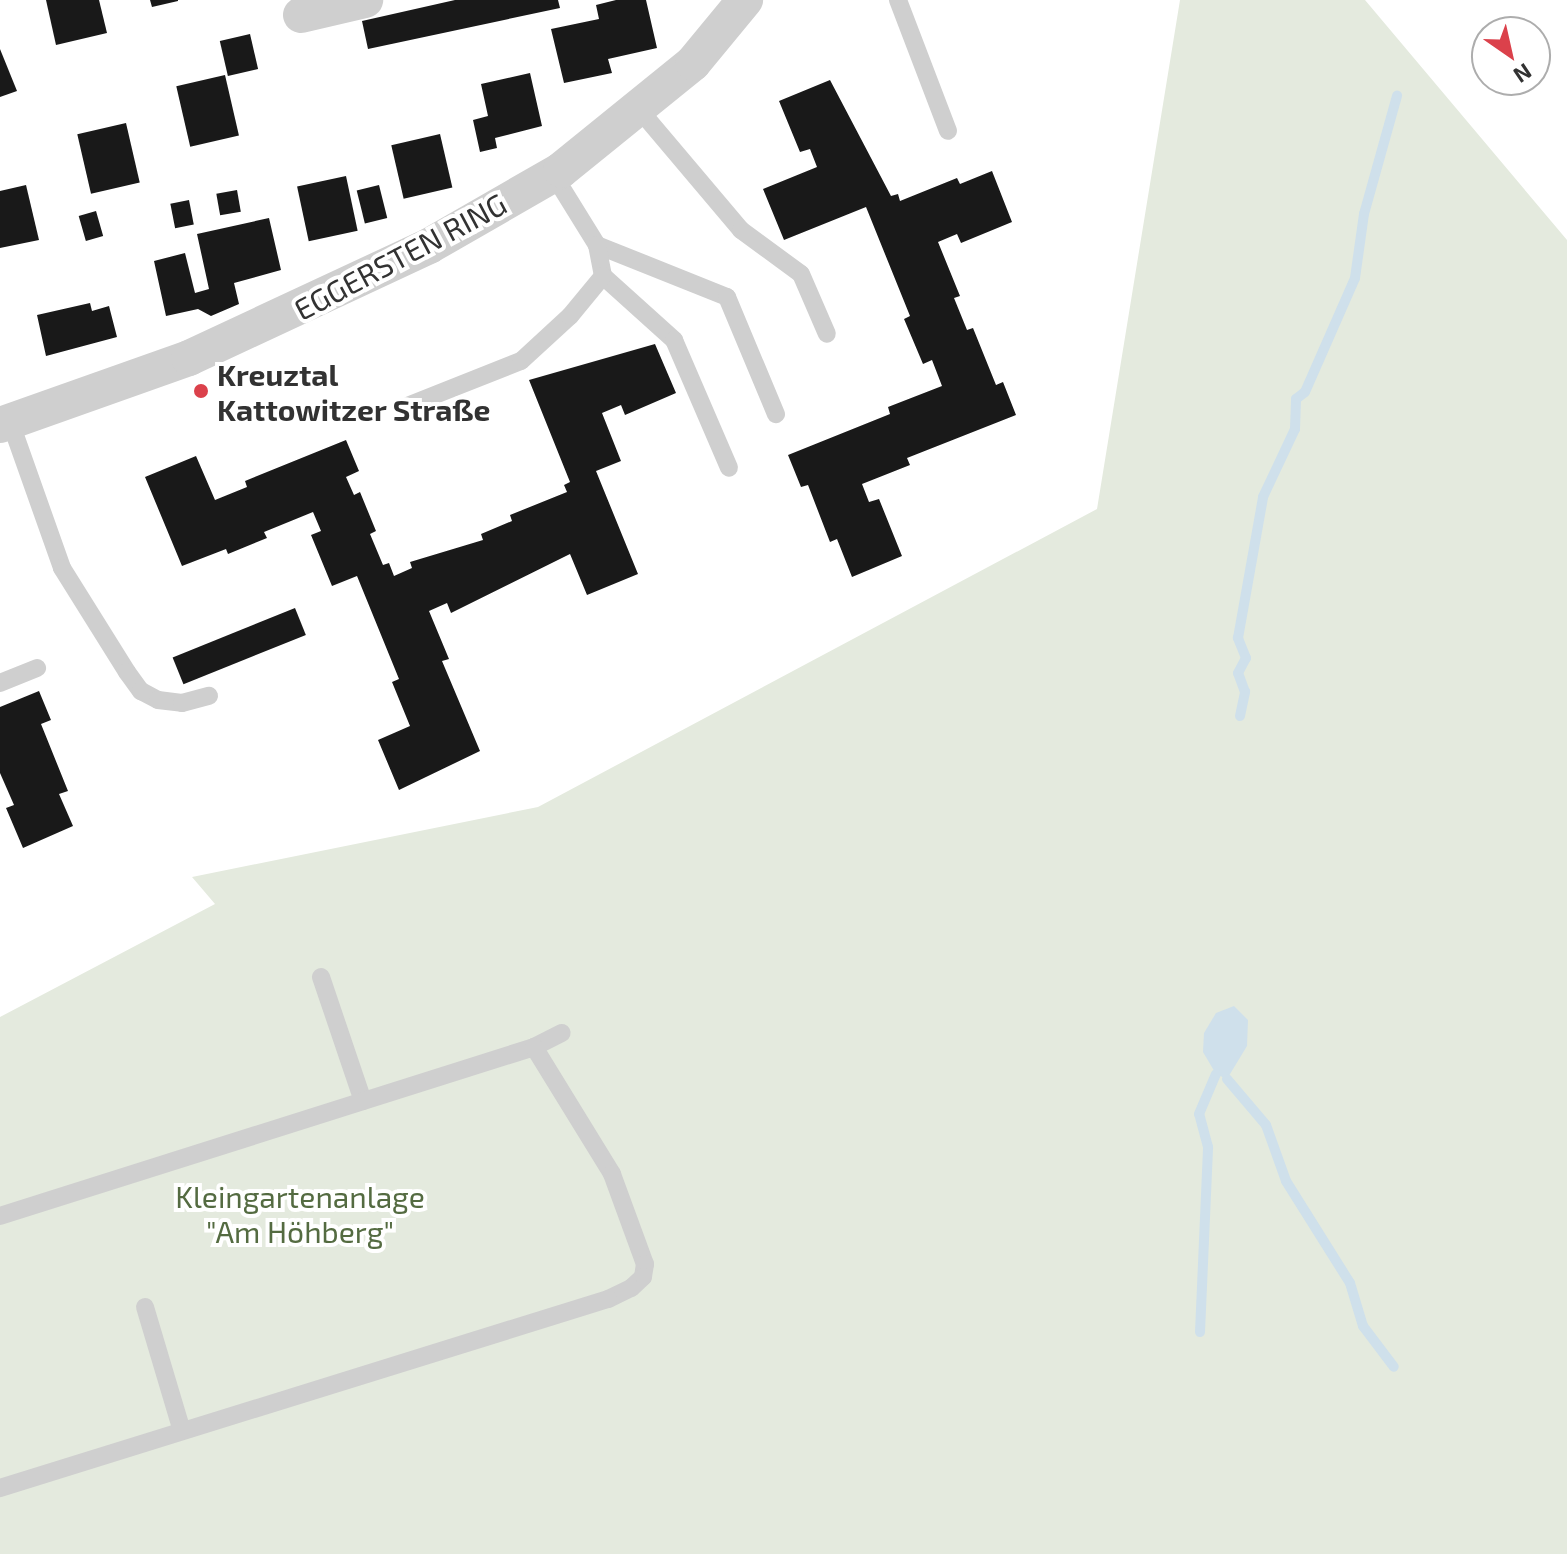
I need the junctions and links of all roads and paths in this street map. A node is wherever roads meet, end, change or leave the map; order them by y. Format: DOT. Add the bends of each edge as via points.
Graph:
graph roads {
  1 [pos="365,0"];
  2 [pos="745,0"];
  3 [pos="898,0"];
  4 [pos="301,15"];
  5 [pos="638,108"];
  6 [pos="948,131"];
  7 [pos="553,174"];
  8 [pos="597,245"];
  9 [pos="603,276"];
  10 [pos="827,334"];
  11 [pos="402,408"];
  12 [pos="776,414"];
  13 [pos="5,423"];
  14 [pos="729,468"];
  15 [pos="37,668"];
  16 [pos="0,683"];
  17 [pos="209,696"];
  18 [pos="321,977"];
  19 [pos="562,1033"];
  20 [pos="534,1047"];
  21 [pos="363,1101"];
  22 [pos="0,1216"];
  23 [pos="145,1307"];
  24 [pos="182,1431"];
  25 [pos="0,1488"];
  1 -- 4 [label="street"];
  2 -- 5 [label="street, EGGERSTEN RING" via="693,63"];
  3 -- 6 [label="lane"];
  5 -- 7 [label="street, EGGERSTEN RING"];
  5 -- 10 [label="lane" via="741,230 801,274"];
  7 -- 8 [label="lane"];
  7 -- 13 [label="street, EGGERSTEN RING" via="429,246 301,309 189,358"];
  8 -- 9 [label="lane"];
  8 -- 12 [label="lane" via="727,297"];
  9 -- 11 [label="lane" via="570,316 521,361"];
  9 -- 14 [label="lane" via="674,340"];
  13 -- 17 [label="lane" via="62,568 141,691 182,703"];
  15 -- 16 [label="lane"];
  18 -- 21 [label="lane"];
  19 -- 20 [label="lane"];
  20 -- 21 [label="lane"];
  20 -- 24 [label="lane" via="612,1174 645,1264 643,1277 608,1299"];
  21 -- 22 [label="lane"];
  23 -- 24 [label="lane"];
  24 -- 25 [label="lane"];
}
